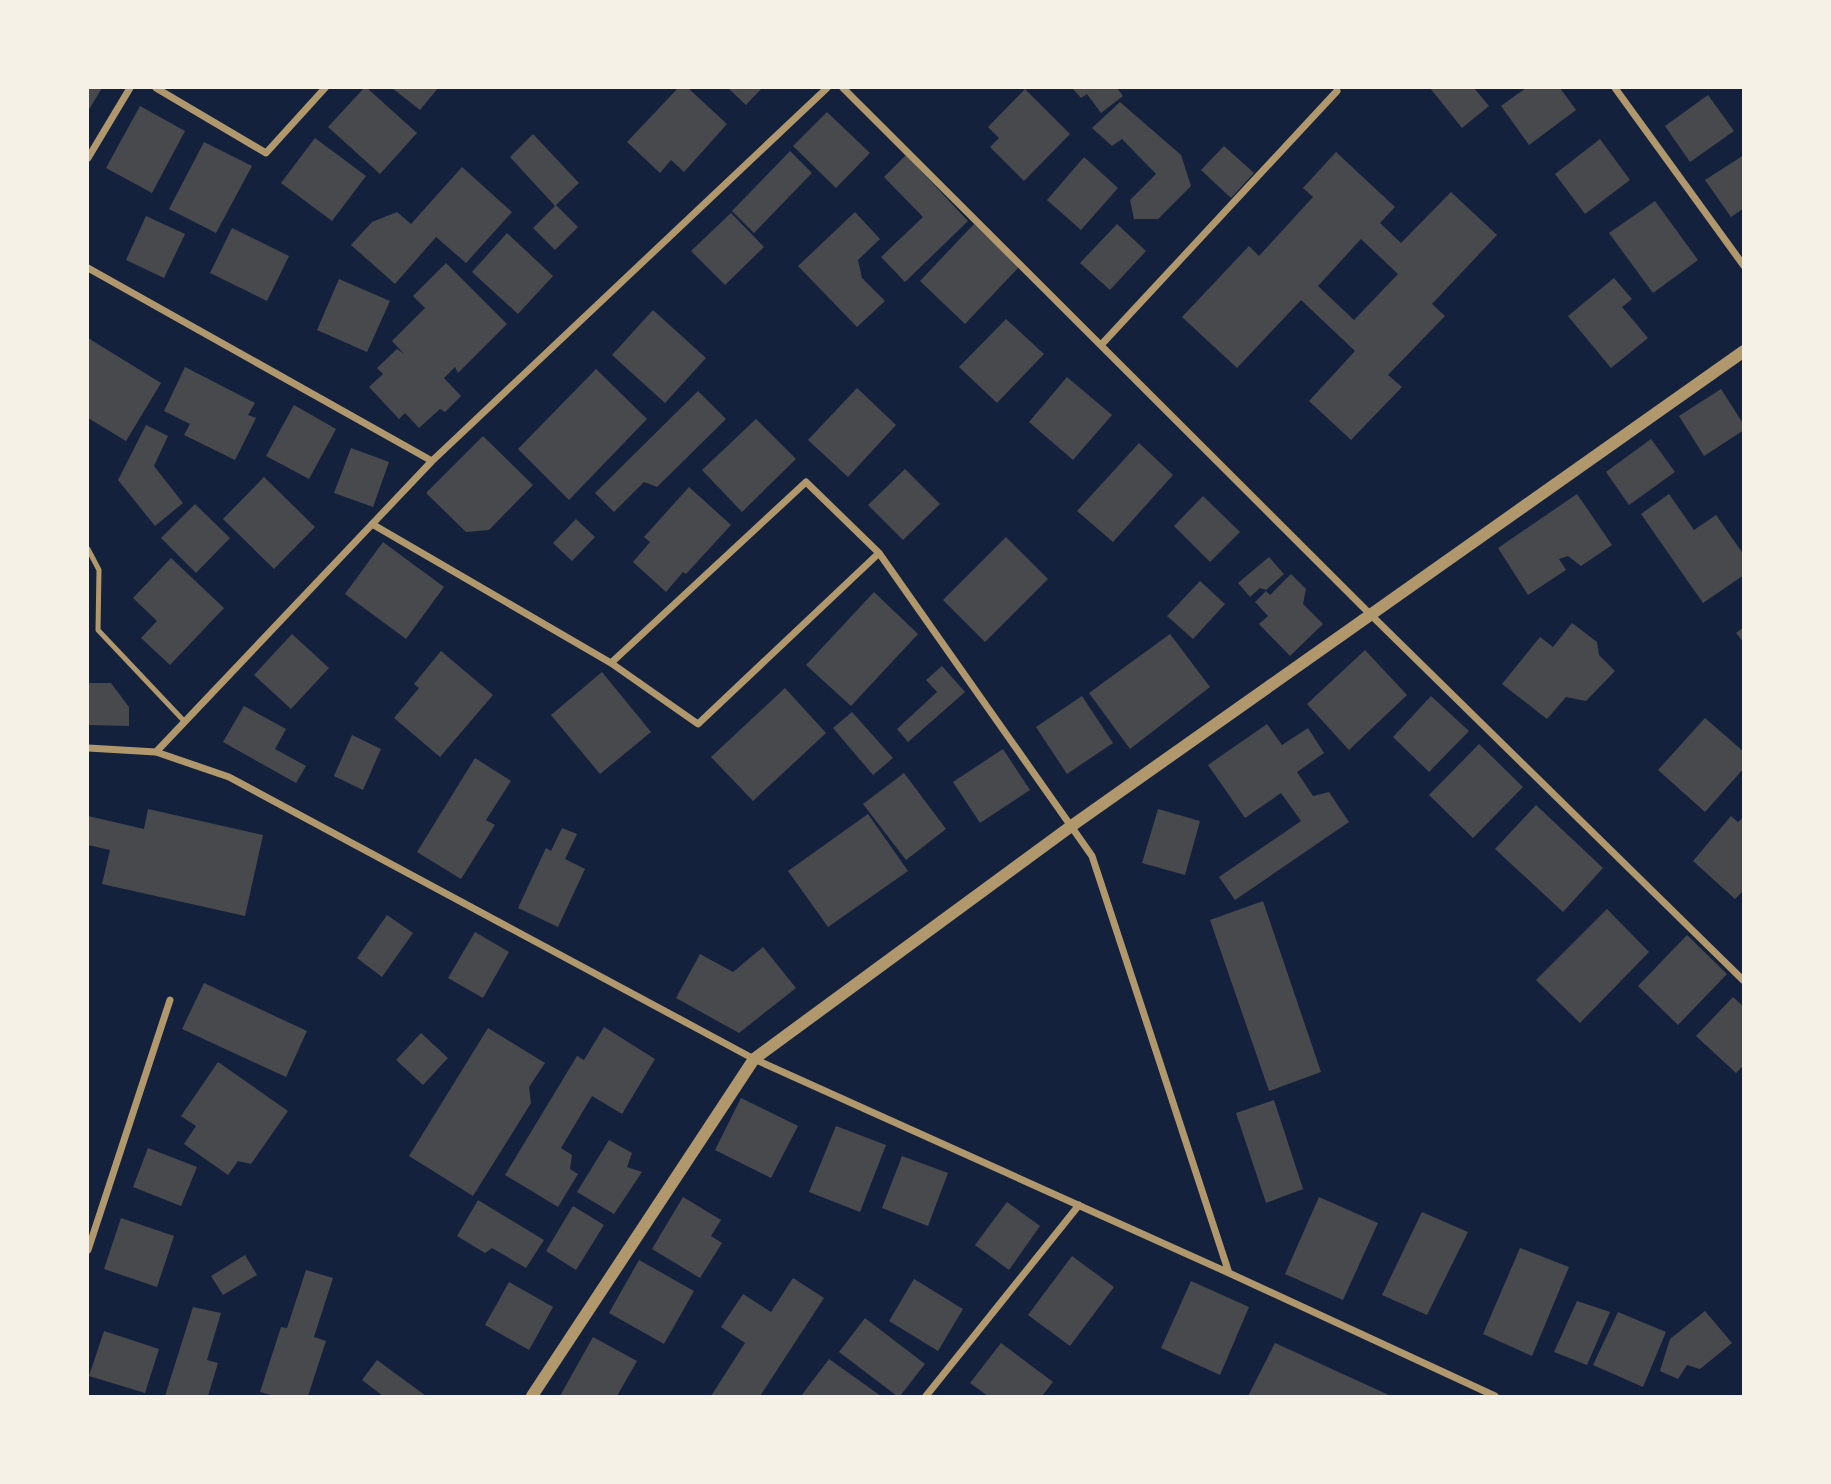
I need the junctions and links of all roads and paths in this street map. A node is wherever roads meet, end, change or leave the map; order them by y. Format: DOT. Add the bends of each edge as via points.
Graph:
graph roads {
  1 [pos="130,88"];
  2 [pos="156,88"];
  3 [pos="325,88"];
  4 [pos="827,88"];
  5 [pos="843,88"];
  6 [pos="1615,88"];
  7 [pos="1337,91"];
  8 [pos="88,158"];
  9 [pos="1744,266"];
  10 [pos="88,268"];
  11 [pos="1101,345"];
  12 [pos="1744,351"];
  13 [pos="432,461"];
  14 [pos="372,524"];
  15 [pos="88,549"];
  16 [pos="878,553"];
  17 [pos="1371,615"];
  18 [pos="611,663"];
  19 [pos="185,722"];
  20 [pos="88,748"];
  21 [pos="156,752"];
  22 [pos="1070,827"];
  23 [pos="1744,981"];
  24 [pos="170,1000"];
  25 [pos="754,1059"];
  26 [pos="1079,1205"];
  27 [pos="88,1250"];
  28 [pos="1229,1273"];
  29 [pos="532,1396"];
  30 [pos="926,1396"];
  31 [pos="1494,1396"];
  1 -- 8 [label="street"];
  2 -- 3 [label="street" via="266,153"];
  4 -- 13 [label="street"];
  5 -- 11 [label="street"];
  6 -- 9 [label="street"];
  7 -- 11 [label="street"];
  10 -- 13 [label="street"];
  11 -- 17 [label="street"];
  12 -- 17 [label="street"];
  13 -- 14 [label="street"];
  14 -- 18 [label="street"];
  14 -- 19 [label="street"];
  15 -- 19 [label="lane" via="99,570 98,630"];
  16 -- 18 [label="street" via="698,724"];
  16 -- 18 [label="street" via="806,481"];
  16 -- 22 [label="street"];
  17 -- 22 [label="street"];
  17 -- 23 [label="street"];
  19 -- 21 [label="street"];
  20 -- 21 [label="street"];
  21 -- 25 [label="street" via="229,777"];
  22 -- 25 [label="street"];
  22 -- 28 [label="street" via="1093,856"];
  24 -- 27 [label="street"];
  25 -- 26 [label="street"];
  25 -- 29 [label="street"];
  26 -- 28 [label="street"];
  26 -- 30 [label="street"];
  28 -- 31 [label="street"];
}
